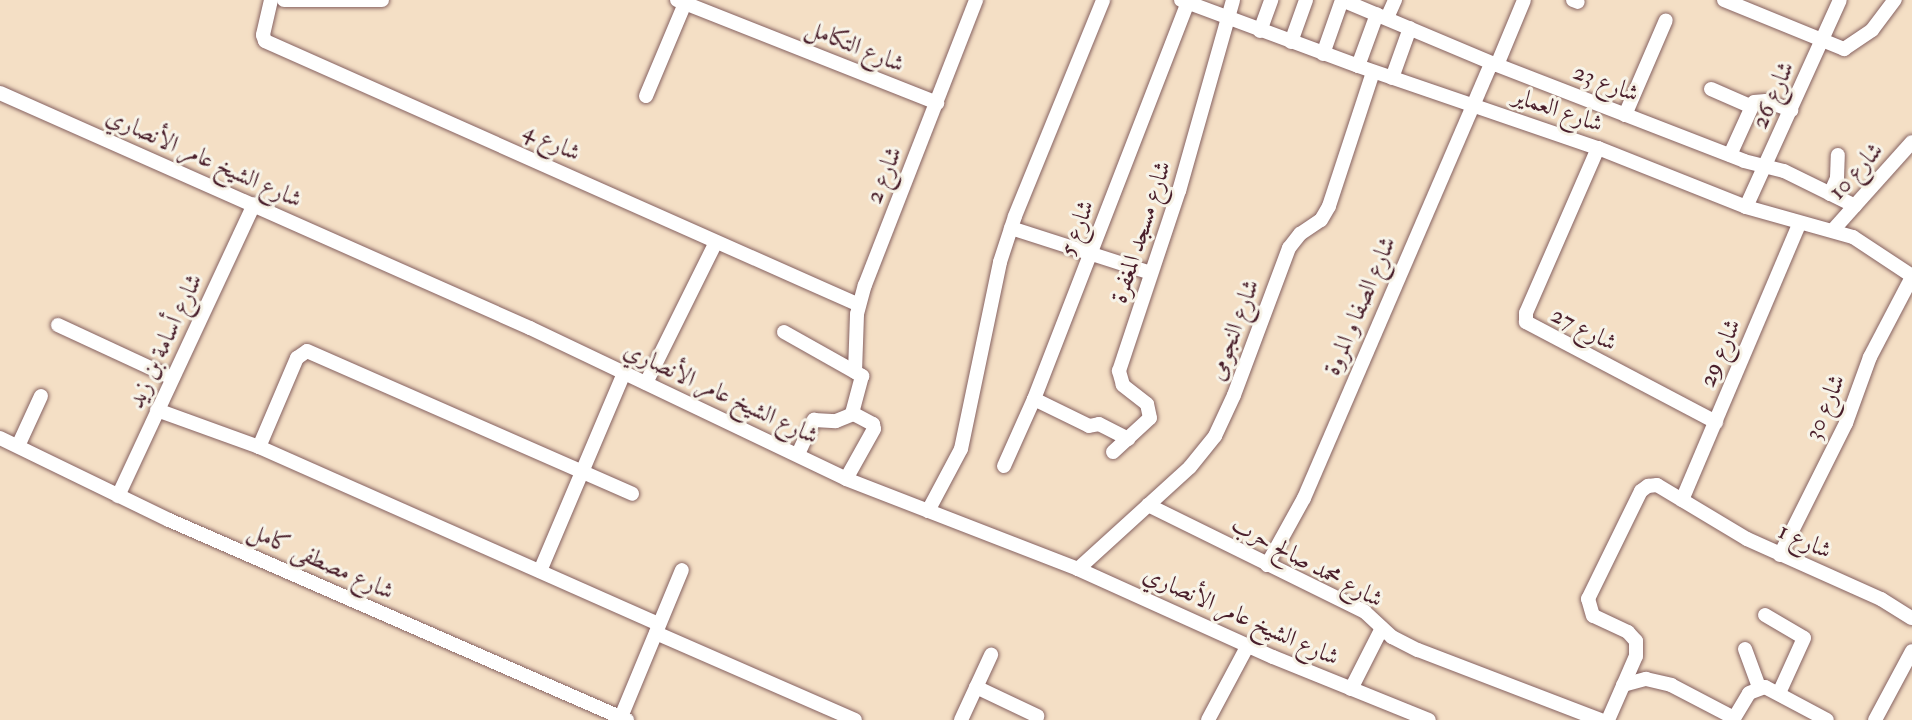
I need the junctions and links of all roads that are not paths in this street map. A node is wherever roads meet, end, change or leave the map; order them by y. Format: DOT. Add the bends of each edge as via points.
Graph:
graph roads {
  1 [pos="271,0"];
  2 [pos="284,0"];
  3 [pos="383,0"];
  4 [pos="976,0"];
  5 [pos="1103,0"];
  6 [pos="1233,0"];
  7 [pos="1271,0"];
  8 [pos="1306,0"];
  9 [pos="1342,0"];
  10 [pos="1395,0"];
  11 [pos="1524,0"];
  12 [pos="1724,0"];
  13 [pos="1840,0"];
  14 [pos="1895,0"];
  15 [pos="1186,1"];
  16 [pos="681,2"];
  17 [pos="1382,16"];
  18 [pos="1227,18"];
  19 [pos="1666,20"];
  20 [pos="1410,28"];
  21 [pos="1260,31"];
  22 [pos="1822,41"];
  23 [pos="1291,42"];
  24 [pos="1323,54"];
  25 [pos="1494,64"];
  26 [pos="1358,66"];
  27 [pos="1373,72"];
  28 [pos="1392,78"];
  29 [pos="1710,89"];
  30 [pos="0,93"];
  31 [pos="646,96"];
  32 [pos="937,103"];
  33 [pos="1472,104"];
  34 [pos="1750,106"];
  35 [pos="1791,110"];
  36 [pos="1625,114"];
  37 [pos="1912,142"];
  38 [pos="1598,148"];
  39 [pos="1730,155"];
  40 [pos="1838,155"];
  41 [pos="1766,166"];
  42 [pos="1830,194"];
  43 [pos="254,204"];
  44 [pos="1855,206"];
  45 [pos="1746,207"];
  46 [pos="1799,224"];
  47 [pos="1011,228"];
  48 [pos="1833,230"];
  49 [pos="716,242"];
  50 [pos="1092,253"];
  51 [pos="1152,273"];
  52 [pos="1912,277"];
  53 [pos="859,305"];
  54 [pos="58,325"];
  55 [pos="784,332"];
  56 [pos="856,372"];
  57 [pos="624,373"];
  58 [pos="172,378"];
  59 [pos="646,383"];
  60 [pos="41,396"];
  61 [pos="1034,400"];
  62 [pos="157,410"];
  63 [pos="853,414"];
  64 [pos="1716,422"];
  65 [pos="0,438"];
  66 [pos="1128,439"];
  67 [pos="18,446"];
  68 [pos="259,447"];
  69 [pos="1113,452"];
  70 [pos="798,454"];
  71 [pos="1004,467"];
  72 [pos="582,471"];
  73 [pos="846,478"];
  74 [pos="632,494"];
  75 [pos="118,496"];
  76 [pos="1682,500"];
  77 [pos="1148,505"];
  78 [pos="928,511"];
  79 [pos="1780,555"];
  80 [pos="1267,565"];
  81 [pos="1078,569"];
  82 [pos="682,570"];
  83 [pos="540,571"];
  84 [pos="1765,615"];
  85 [pos="1912,618"];
  86 [pos="1382,628"];
  87 [pos="658,629"];
  88 [pos="1248,645"];
  89 [pos="1745,649"];
  90 [pos="1912,651"];
  91 [pos="991,655"];
  92 [pos="1623,685"];
  93 [pos="976,687"];
  94 [pos="1759,687"];
  95 [pos="1351,689"];
  96 [pos="1779,693"];
  97 [pos="1037,716"];
  98 [pos="624,719"];
  99 [pos="1734,719"];
  100 [pos="855,720"];
  101 [pos="961,720"];
  102 [pos="1208,720"];
  103 [pos="1429,720"];
  104 [pos="1600,720"];
  105 [pos="1608,720"];
  106 [pos="1827,720"];
  107 [pos="1875,720"];
  1 -- 49 [label="street, شارع 4" via="265,41"];
  2 -- 3 [label="street"];
  4 -- 32 [label="street, شارع 2"];
  5 -- 47 [label="street"];
  6 -- 18 [label="street, شارع مسجد المغفرة"];
  7 -- 21 [label="street"];
  8 -- 23 [label="street"];
  9 -- 17 [label="street, شارع 23"];
  9 -- 24 [label="street"];
  10 -- 17 [label="street"];
  11 -- 25 [label="street, شارع الصفا و المروة"];
  12 -- 22 [label="street"];
  13 -- 22 [label="street, شارع 26"];
  14 -- 22 [label="street" via="1872,30 1848,48"];
  15 -- 18 [label="street, شارع العماير"];
  15 -- 50 [label="street, شارع 5"];
  16 -- 31 [label="street"];
  16 -- 32 [label="street, شارع التكامل"];
  17 -- 20 [label="street, شارع 23"];
  17 -- 26 [label="street"];
  18 -- 21 [label="street, شارع العماير"];
  18 -- 51 [label="street, شارع مسجد المغفرة" via="1191,153"];
  19 -- 36 [label="street"];
  20 -- 25 [label="street, شارع 23"];
  20 -- 28 [label="street"];
  21 -- 23 [label="street, شارع العماير"];
  22 -- 35 [label="street, شارع 26"];
  23 -- 24 [label="street, شارع العماير"];
  24 -- 26 [label="street, شارع العماير"];
  25 -- 33 [label="street, شارع الصفا و المروة"];
  25 -- 36 [label="street, شارع 23"];
  26 -- 27 [label="street, شارع العماير"];
  27 -- 28 [label="street, شارع العماير"];
  27 -- 77 [label="street, شارع النجومى" via="1329,206 1321,220 1289,248 1225,418 1190,467"];
  28 -- 33 [label="street, شارع العماير"];
  29 -- 34 [label="street"];
  30 -- 43 [label="street, شارع الشيخ عامر الأنصاري"];
  32 -- 53 [label="street, شارع 2"];
  33 -- 38 [label="street, شارع العماير"];
  33 -- 80 [label="street, شارع الصفا و المروة" via="1304,498"];
  34 -- 35 [label="street" via="1760,101"];
  34 -- 39 [label="street"];
  35 -- 41 [label="street, شارع 26"];
  36 -- 39 [label="street, شارع 23"];
  37 -- 44 [label="street, شارع 10"];
  38 -- 45 [label="street, شارع العماير"];
  38 -- 64 [label="street, شارع 27" via="1526,322"];
  39 -- 41 [label="street, شارع 23"];
  40 -- 42 [label="street" via="1837,178"];
  41 -- 42 [label="street, شارع 23"];
  41 -- 45 [label="street, شارع 26"];
  42 -- 44 [label="street, شارع 23"];
  43 -- 57 [label="street, شارع الشيخ عامر الأنصاري"];
  43 -- 58 [label="street, شارع أسامة بن زيد"];
  44 -- 48 [label="street, شارع 10"];
  45 -- 46 [label="street, شارع العماير"];
  46 -- 48 [label="street, شارع العماير"];
  46 -- 64 [label="street, شارع 29"];
  47 -- 50 [label="street"];
  47 -- 78 [label="street" via="988,311 961,449"];
  48 -- 52 [label="street, شارع العماير" via="1853,237"];
  49 -- 53 [label="street, شارع 4"];
  49 -- 59 [label="street"];
  50 -- 51 [label="street"];
  50 -- 61 [label="street, شارع 5"];
  51 -- 66 [label="street, شارع مسجد المغفرة" via="1118,376 1151,413"];
  52 -- 79 [label="street, شارع 30" via="1870,357 1846,423"];
  53 -- 56 [label="street, شارع 2"];
  54 -- 58 [label="street"];
  55 -- 56 [label="street"];
  56 -- 63 [label="street, شارع 2" via="862,380"];
  57 -- 59 [label="street, شارع الشيخ عامر الأنصاري"];
  57 -- 72 [label="street"];
  58 -- 62 [label="street, شارع أسامة بن زيد"];
  59 -- 70 [label="street, شارع الشيخ عامر الأنصاري"];
  60 -- 67 [label="street"];
  61 -- 66 [label="street"];
  61 -- 71 [label="street, شارع 5"];
  62 -- 68 [label="street"];
  62 -- 75 [label="street, شارع أسامة بن زيد"];
  63 -- 70 [label="street" via="836,421 814,420"];
  63 -- 73 [label="street" via="874,429"];
  64 -- 76 [label="street, شارع 29"];
  65 -- 67 [label="street, شارع مصطفى كامل"];
  66 -- 69 [label="street, شارع مسجد المغفرة"];
  67 -- 75 [label="street, شارع مصطفى كامل"];
  68 -- 72 [label="street" via="297,358 307,351"];
  68 -- 83 [label="street"];
  70 -- 73 [label="street, شارع الشيخ عامر الأنصاري"];
  72 -- 74 [label="street"];
  72 -- 83 [label="street"];
  73 -- 78 [label="street, شارع الشيخ عامر الأنصاري"];
  75 -- 98 [label="street, شارع مصطفى كامل"];
  76 -- 79 [label="street, شارع 1"];
  76 -- 92 [label="street, شارع 1" via="1657,485 1644,488 1588,599 1593,616 1636,640 1636,656"];
  77 -- 80 [label="street, شارع محمد صالح حرب"];
  77 -- 81 [label="street, شارع النجومى"];
  78 -- 81 [label="street, شارع الشيخ عامر الأنصاري"];
  79 -- 85 [label="street, شارع 1" via="1881,599"];
  80 -- 86 [label="street, شارع محمد صالح حرب" via="1365,612"];
  81 -- 88 [label="street, شارع الشيخ عامر الأنصاري"];
  82 -- 87 [label="street"];
  83 -- 87 [label="street"];
  84 -- 96 [label="street" via="1804,638"];
  86 -- 95 [label="street"];
  86 -- 104 [label="street, شارع محمد صالح حرب" via="1418,650"];
  87 -- 98 [label="street"];
  87 -- 100 [label="street"];
  88 -- 95 [label="street, شارع الشيخ عامر الأنصاري"];
  88 -- 102 [label="street"];
  89 -- 94 [label="street"];
  90 -- 107 [label="street"];
  91 -- 93 [label="street"];
  92 -- 99 [label="street" via="1646,680 1671,685"];
  92 -- 105 [label="street"];
  93 -- 97 [label="street"];
  93 -- 101 [label="street"];
  94 -- 96 [label="street"];
  94 -- 99 [label="street" via="1749,693"];
  95 -- 103 [label="street, شارع الشيخ عامر الأنصاري"];
  96 -- 106 [label="street"];
}
